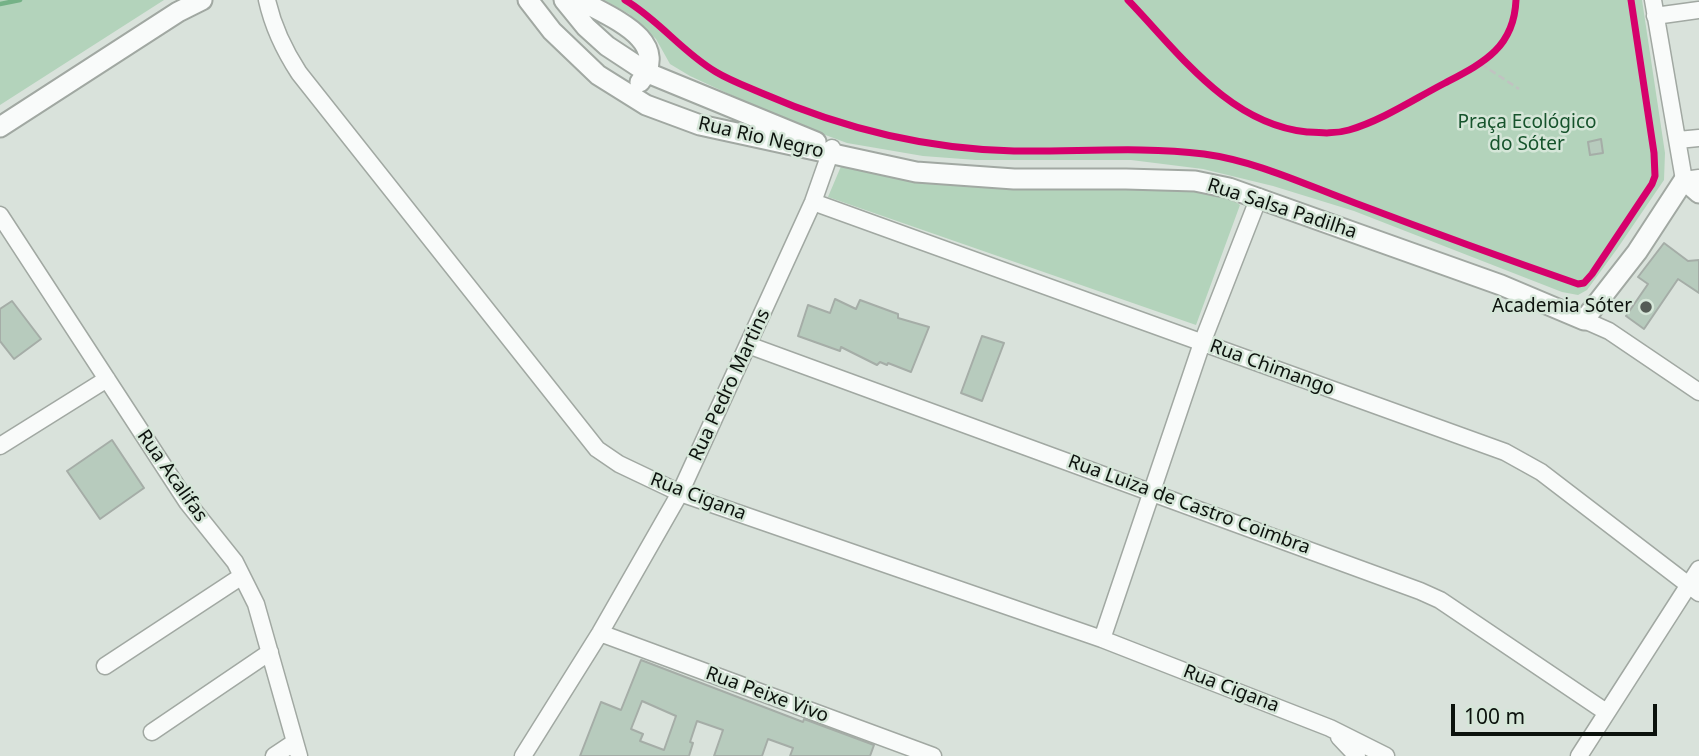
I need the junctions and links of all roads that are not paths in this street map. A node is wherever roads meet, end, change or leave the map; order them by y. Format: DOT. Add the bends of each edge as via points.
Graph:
graph roads {
  1 [pos="202,0"];
  2 [pos="267,0"];
  3 [pos="514,0"];
  4 [pos="528,0"];
  5 [pos="564,0"];
  6 [pos="580,0"];
  7 [pos="1654,8"];
  8 [pos="1699,10"];
  9 [pos="552,30"];
  10 [pos="580,60"];
  11 [pos="648,73"];
  12 [pos="0,127"];
  13 [pos="1699,138"];
  14 [pos="1678,140"];
  15 [pos="834,153"];
  16 [pos="1691,179"];
  17 [pos="1699,193"];
  18 [pos="1259,197"];
  19 [pos="813,202"];
  20 [pos="0,215"];
  21 [pos="1584,320"];
  22 [pos="1202,343"];
  23 [pos="748,345"];
  24 [pos="107,379"];
  25 [pos="1699,393"];
  26 [pos="0,446"];
  27 [pos="1153,491"];
  28 [pos="680,493"];
  29 [pos="1699,569"];
  30 [pos="242,576"];
  31 [pos="1694,589"];
  32 [pos="600,634"];
  33 [pos="1102,639"];
  34 [pos="270,652"];
  35 [pos="105,666"];
  36 [pos="1606,712"];
  37 [pos="1330,728"];
  38 [pos="152,732"];
  39 [pos="297,749"];
  40 [pos="274,756"];
  41 [pos="523,756"];
  42 [pos="933,756"];
  43 [pos="1357,756"];
  44 [pos="1385,756"];
  45 [pos="1579,756"];
  1 -- 12 [label="main road"];
  2 -- 28 [label="street, Rua Cigana" via="272,22 299,73 582,433 620,464"];
  3 -- 9 [label="main road"];
  4 -- 9 [label="main road, Rua Rio Negro"];
  5 -- 11 [label="main road, Rua Rio Negro" via="607,46"];
  6 -- 11 [label="main road" via="628,27 648,46"];
  7 -- 8 [label="street"];
  7 -- 14 [label="street"];
  9 -- 10 [label="main road, Rua Rio Negro"];
  10 -- 11 [label="main road" via="625,84 640,83"];
  10 -- 15 [label="main road, Rua Rio Negro" via="646,105 700,125"];
  11 -- 15 [label="main road, Rua Rio Negro"];
  13 -- 14 [label="street"];
  14 -- 16 [label="street"];
  15 -- 18 [label="main road, Rua Salsa Padilha" via="889,167 964,177 1195,181"];
  15 -- 19 [label="street, Rua Pedro Martins"];
  16 -- 17 [label="main road"];
  16 -- 21 [label="main road"];
  18 -- 21 [label="main road, Rua Salsa Padilha"];
  18 -- 22 [label="street"];
  19 -- 22 [label="street, Rua Chimango"];
  19 -- 23 [label="street, Rua Pedro Martins"];
  20 -- 24 [label="street, Rua Acalifas"];
  21 -- 25 [label="street" via="1609,331"];
  22 -- 27 [label="street"];
  22 -- 31 [label="street, Rua Chimango" via="1505,452 1541,472"];
  23 -- 27 [label="street, Rua Luiza de Castro Coimbra"];
  23 -- 28 [label="street, Rua Pedro Martins"];
  24 -- 26 [label="street"];
  24 -- 30 [label="street, Rua Acalifas" via="187,502"];
  27 -- 33 [label="street"];
  27 -- 36 [label="street, Rua Luiza de Castro Coimbra" via="1440,600"];
  28 -- 32 [label="street, Rua Pedro Martins"];
  28 -- 33 [label="street, Rua Cigana"];
  29 -- 31 [label="street"];
  30 -- 34 [label="street, Rua Acalifas"];
  30 -- 35 [label="street"];
  31 -- 36 [label="street"];
  32 -- 41 [label="street, Rua Pedro Martins"];
  32 -- 42 [label="street, Rua Peixe Vivo"];
  33 -- 37 [label="street, Rua Cigana"];
  34 -- 38 [label="street"];
  34 -- 39 [label="street, Rua Acalifas"];
  36 -- 45 [label="street"];
  37 -- 43 [label="street, Rua Cigana"];
  37 -- 44 [label="street, Rua Cigana"];
  39 -- 40 [label="street"];
}
